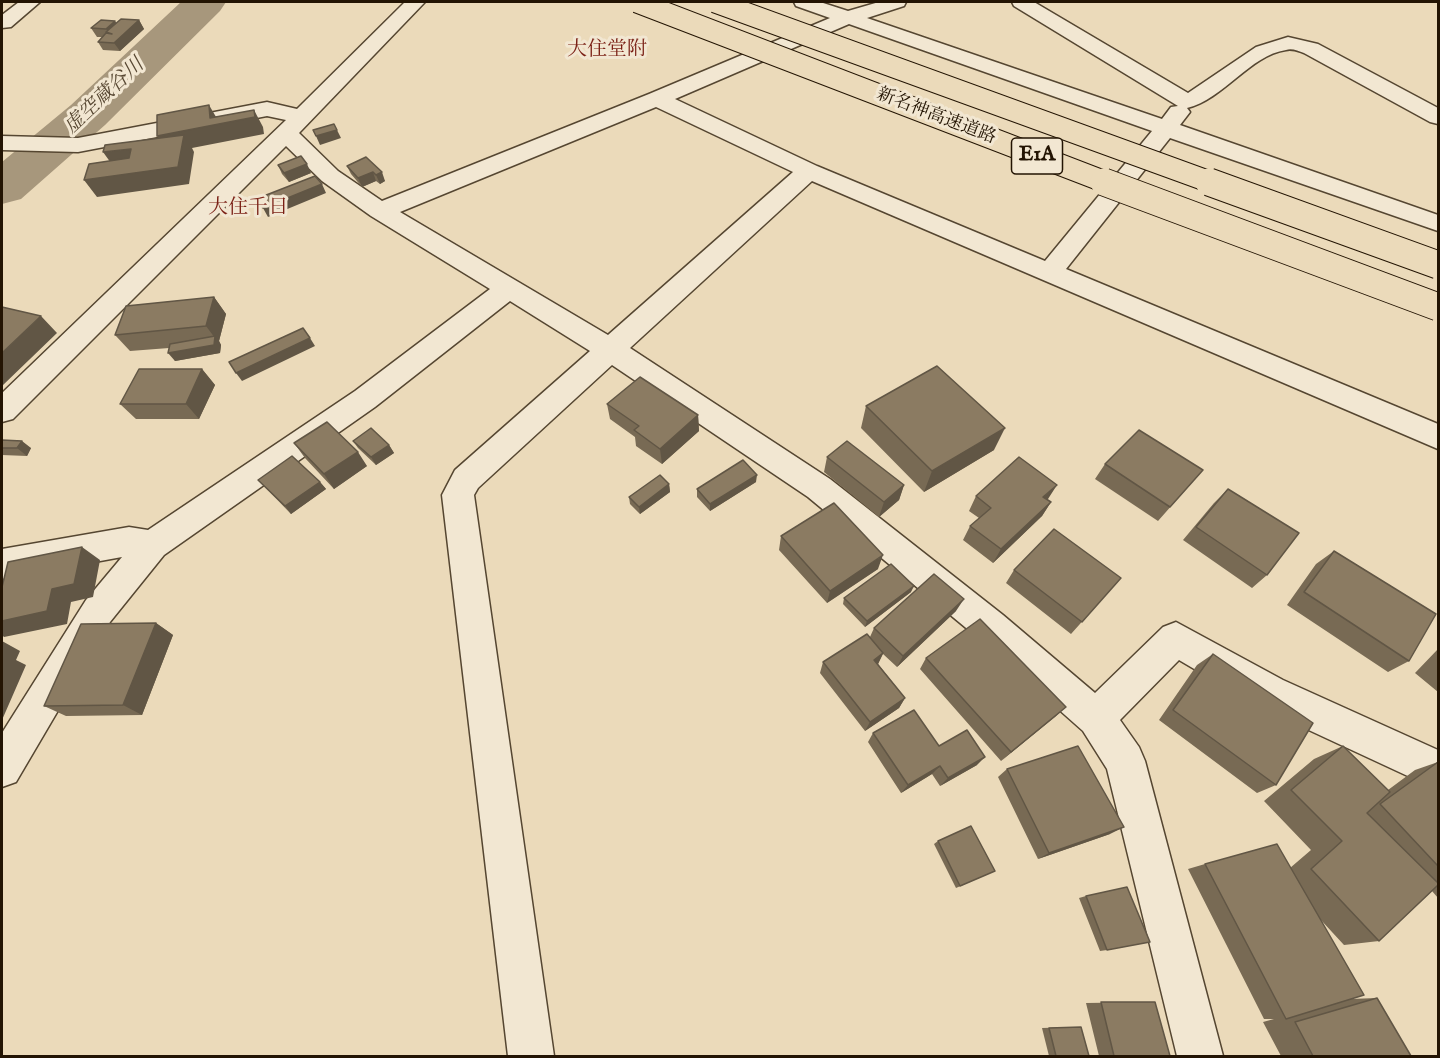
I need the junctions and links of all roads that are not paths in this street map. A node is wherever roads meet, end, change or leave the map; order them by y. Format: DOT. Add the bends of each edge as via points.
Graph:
graph roads {
  1 [pos="30,2"];
  2 [pos="415,2"];
  3 [pos="637,2"];
  4 [pos="715,2"];
  5 [pos="803,2"];
  6 [pos="897,2"];
  7 [pos="1021,2"];
  8 [pos="844,10"];
  9 [pos="4,23"];
  10 [pos="657,99"];
  11 [pos="1187,102"];
  12 [pos="1438,117"];
  13 [pos="294,125"];
  14 [pos="1165,129"];
  15 [pos="2,142"];
  16 [pos="809,171"];
  17 [pos="380,211"];
  18 [pos="1438,223"];
  19 [pos="1438,265"];
  20 [pos="1050,272"];
  21 [pos="507,290"];
  22 [pos="1438,307"];
  23 [pos="611,350"];
  24 [pos="2,411"];
  25 [pos="1438,436"];
  26 [pos="152,545"];
  27 [pos="2,564"];
  28 [pos="1096,718"];
  29 [pos="2,768"];
  30 [pos="1438,774"];
  31 [pos="531,1056"];
  32 [pos="1200,1056"];
  1 -- 9 [label="street"];
  2 -- 13 [label="street"];
  3 -- 22 [label="highway, 新名神高速道路 / E1A, bridge"];
  4 -- 19 [label="highway, 新名神高速道路 / E1A, bridge"];
  5 -- 8 [label="street"];
  6 -- 8 [label="street"];
  7 -- 11 [label="street"];
  8 -- 10 [label="street"];
  8 -- 14 [label="street"];
  10 -- 16 [label="street"];
  10 -- 17 [label="street"];
  11 -- 12 [label="street" via="1202,96 1269,48 1290,43 1311,48"];
  11 -- 14 [label="street"];
  13 -- 15 [label="street" via="267,109 78,145"];
  13 -- 17 [label="street" via="330,176"];
  13 -- 24 [label="street"];
  14 -- 18 [label="street"];
  14 -- 20 [label="street"];
  16 -- 20 [label="street"];
  16 -- 23 [label="street"];
  17 -- 21 [label="street"];
  20 -- 25 [label="street"];
  21 -- 23 [label="street"];
  21 -- 26 [label="street" via="365,399"];
  23 -- 28 [label="street" via="819,488 990,626"];
  23 -- 31 [label="street" via="466,479 458,495"];
  26 -- 27 [label="street" via="129,541"];
  26 -- 29 [label="street" via="98,611"];
  28 -- 30 [label="street" via="1176,639 1270,693 1426,764"];
  28 -- 32 [label="street" via="1125,760"];
}
